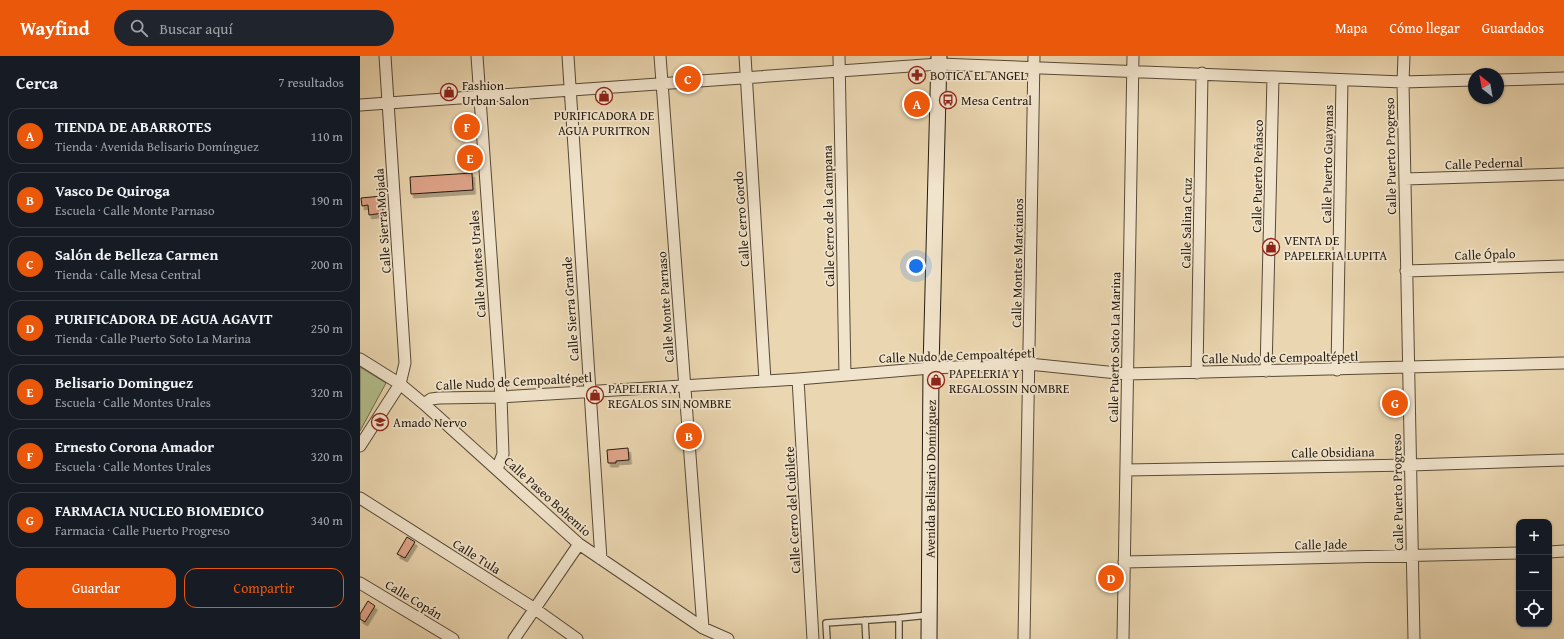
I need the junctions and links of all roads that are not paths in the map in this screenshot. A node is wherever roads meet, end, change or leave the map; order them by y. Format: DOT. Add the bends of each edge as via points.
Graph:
graph roads {
  1 [pos="385,56"];
  2 [pos="477,56"];
  3 [pos="568,56"];
  4 [pos="660,56"];
  5 [pos="745,56"];
  6 [pos="838,56"];
  7 [pos="1133,56"];
  8 [pos="1404,56"];
  9 [pos="939,60"];
  10 [pos="1034,62"];
  11 [pos="839,71"];
  12 [pos="1133,71"];
  13 [pos="1202,73"];
  14 [pos="1273,77"];
  15 [pos="746,78"];
  16 [pos="1564,78"];
  17 [pos="1342,80"];
  18 [pos="1468,80"];
  19 [pos="1504,80"];
  20 [pos="1403,82"];
  21 [pos="662,84"];
  22 [pos="571,90"];
  23 [pos="480,96"];
  24 [pos="388,103"];
  25 [pos="360,105"];
  26 [pos="1564,174"];
  27 [pos="1405,179"];
  28 [pos="1564,266"];
  29 [pos="1406,271"];
  30 [pos="360,359"];
  31 [pos="1564,363"];
  32 [pos="1029,364"];
  33 [pos="1408,367"];
  34 [pos="931,368"];
  35 [pos="1337,370"];
  36 [pos="1266,371"];
  37 [pos="1197,373"];
  38 [pos="1128,374"];
  39 [pos="845,375"];
  40 [pos="798,379"];
  41 [pos="765,380"];
  42 [pos="400,384"];
  43 [pos="685,386"];
  44 [pos="589,391"];
  45 [pos="501,397"];
  46 [pos="424,404"];
  47 [pos="360,446"];
  48 [pos="1564,460"];
  49 [pos="1410,465"];
  50 [pos="497,469"];
  51 [pos="1126,470"];
  52 [pos="360,498"];
  53 [pos="579,544"];
  54 [pos="1564,551"];
  55 [pos="1552,552"];
  56 [pos="1516,553"];
  57 [pos="1412,556"];
  58 [pos="601,559"];
  59 [pos="1124,562"];
  60 [pos="360,583"];
  61 [pos="535,609"];
  62 [pos="929,615"];
  63 [pos="899,618"];
  64 [pos="865,620"];
  65 [pos="703,628"];
  66 [pos="452,639"];
  67 [pos="514,639"];
  68 [pos="578,639"];
  69 [pos="728,639"];
  70 [pos="813,639"];
  71 [pos="827,639"];
  72 [pos="866,639"];
  73 [pos="899,639"];
  74 [pos="929,639"];
  75 [pos="1024,639"];
  76 [pos="1123,639"];
  77 [pos="1414,639"];
  1 -- 24 [label="street, Calle Sierra Mojada"];
  2 -- 23 [label="street, Calle Montes Urales"];
  3 -- 22 [label="street, Calle Sierra Grande"];
  4 -- 21 [label="street, Calle Monte Parnaso"];
  5 -- 15 [label="street, Calle Cerro Gordo"];
  6 -- 11 [label="street, Calle Cerro de la Campana"];
  7 -- 12 [label="street, Calle Puerto Soto La Marina"];
  8 -- 20 [label="street, Calle Puerto Progreso"];
  9 -- 10 [label="street"];
  9 -- 11 [label="street"];
  9 -- 34 [label="main road, Avenida Belisario Domínguez"];
  10 -- 12 [label="street"];
  10 -- 32 [label="street, Calle Montes Marcianos"];
  11 -- 15 [label="street"];
  11 -- 39 [label="street, Calle Cerro de la Campana"];
  12 -- 13 [label="street"];
  12 -- 38 [label="street, Calle Puerto Soto La Marina"];
  13 -- 14 [label="street"];
  13 -- 37 [label="street, Calle Salina Cruz"];
  14 -- 17 [label="street"];
  14 -- 36 [label="street, Calle Puerto Peñasco"];
  15 -- 21 [label="street"];
  15 -- 41 [label="street, Calle Cerro Gordo"];
  16 -- 19 [label="street"];
  17 -- 20 [label="street"];
  17 -- 35 [label="street, Calle Puerto Guaymas"];
  18 -- 20 [label="street"];
  20 -- 27 [label="street, Calle Puerto Progreso"];
  21 -- 22 [label="street"];
  21 -- 43 [label="street, Calle Monte Parnaso"];
  22 -- 23 [label="street"];
  22 -- 44 [label="street, Calle Sierra Grande"];
  23 -- 24 [label="street"];
  23 -- 45 [label="street, Calle Montes Urales"];
  24 -- 25 [label="street"];
  24 -- 42 [label="street, Calle Sierra Mojada" via="405,363"];
  26 -- 27 [label="street, Calle Pedernal"];
  27 -- 29 [label="street, Calle Puerto Progreso"];
  28 -- 29 [label="street, Calle Ópalo"];
  29 -- 33 [label="street, Calle Puerto Progreso"];
  30 -- 42 [label="street, Calle Paseo Bohemio"];
  31 -- 33 [label="street, Calle Nudo de Cempoaltépetl"];
  32 -- 34 [label="street, Calle Nudo de Cempoaltépetl"];
  32 -- 38 [label="street, Calle Nudo de Cempoaltépetl"];
  32 -- 75 [label="street, Calle Montes Marcianos"];
  33 -- 35 [label="street, Calle Nudo de Cempoaltépetl"];
  33 -- 49 [label="street, Calle Puerto Progreso"];
  34 -- 39 [label="street, Calle Nudo de Cempoaltépetl"];
  34 -- 62 [label="main road, Avenida Belisario Domínguez"];
  35 -- 36 [label="street, Calle Nudo de Cempoaltépetl"];
  36 -- 37 [label="street, Calle Nudo de Cempoaltépetl"];
  37 -- 38 [label="street, Calle Nudo de Cempoaltépetl"];
  38 -- 51 [label="street, Calle Puerto Soto La Marina"];
  39 -- 40 [label="street, Calle Nudo de Cempoaltépetl"];
  40 -- 41 [label="street, Calle Nudo de Cempoaltépetl"];
  40 -- 70 [label="street, Calle Cerro del Cubilete"];
  41 -- 43 [label="street, Calle Nudo de Cempoaltépetl"];
  42 -- 46 [label="street, Calle Paseo Bohemio"];
  42 -- 47 [label="street, Calle Sierra Mojada"];
  43 -- 44 [label="street, Calle Nudo de Cempoaltépetl"];
  43 -- 65 [label="street, Calle Monte Parnaso"];
  44 -- 45 [label="street, Calle Nudo de Cempoaltépetl"];
  44 -- 58 [label="street, Calle Sierra Grande"];
  45 -- 46 [label="street, Calle Nudo de Cempoaltépetl" via="439,398 431,399"];
  45 -- 50 [label="street, Calle Montes Urales" via="503,454"];
  46 -- 50 [label="street, Calle Paseo Bohemio"];
  48 -- 49 [label="street, Calle Obsidiana"];
  49 -- 51 [label="street, Calle Obsidiana"];
  49 -- 57 [label="street, Calle Puerto Progreso"];
  50 -- 53 [label="street, Calle Paseo Bohemio"];
  51 -- 59 [label="street, Calle Puerto Soto La Marina"];
  52 -- 61 [label="street, Calle Tula"];
  53 -- 58 [label="street, Calle Paseo Bohemio"];
  53 -- 61 [label="street"];
  54 -- 55 [label="street"];
  56 -- 57 [label="street, Calle Jade"];
  57 -- 59 [label="street, Calle Jade"];
  57 -- 77 [label="street, Calle Puerto Progreso"];
  58 -- 65 [label="street, Calle Paseo Bohemio"];
  59 -- 76 [label="street, Calle Puerto Soto La Marina"];
  60 -- 66 [label="street, Calle Copán"];
  61 -- 67 [label="street"];
  61 -- 68 [label="street, Calle Tula"];
  62 -- 63 [label="lane"];
  62 -- 74 [label="main road, Avenida Belisario Domínguez"];
  63 -- 64 [label="lane"];
  63 -- 73 [label="lane"];
  64 -- 71 [label="lane" via="826,623"];
  64 -- 72 [label="lane"];
  65 -- 69 [label="street, Calle Paseo Bohemio"];
}
